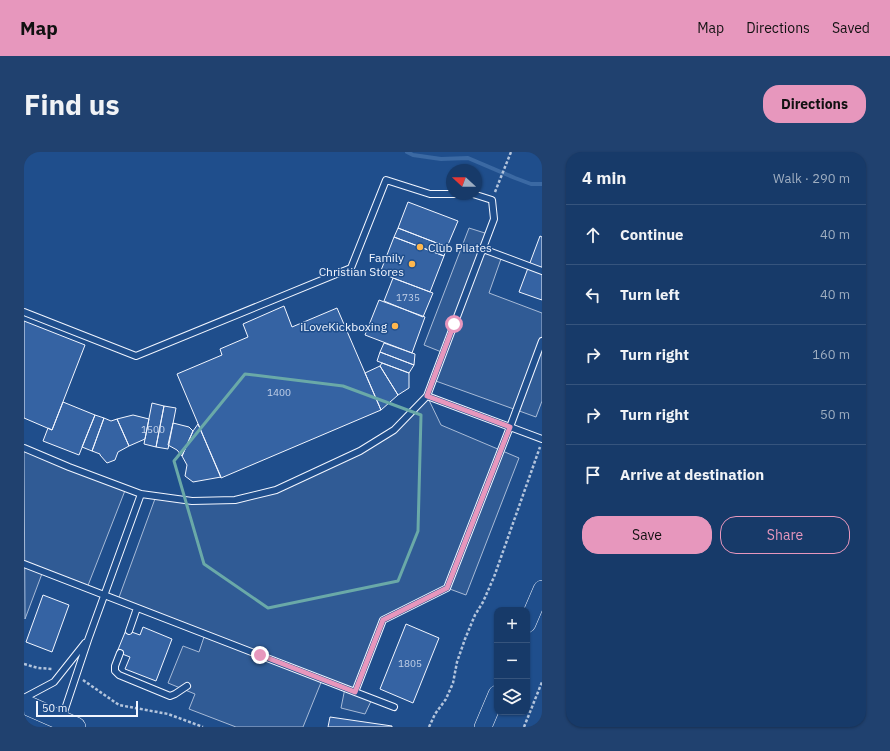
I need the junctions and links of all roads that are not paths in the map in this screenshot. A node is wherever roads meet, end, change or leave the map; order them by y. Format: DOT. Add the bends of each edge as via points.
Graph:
graph roads {
  1 [pos="483,249"];
  2 [pos="542,271"];
  3 [pos="24,312"];
  4 [pos="542,342"];
  5 [pos="427,396"];
  6 [pos="510,427"];
  7 [pos="542,440"];
  8 [pos="24,448"];
  9 [pos="141,494"];
  10 [pos="24,564"];
  11 [pos="542,589"];
  12 [pos="104,595"];
  13 [pos="138,608"];
  14 [pos="530,617"];
  15 [pos="129,631"];
  16 [pos="88,640"];
  17 [pos="120,653"];
  18 [pos="187,686"];
  19 [pos="355,692"];
  20 [pos="24,698"];
  21 [pos="494,701"];
  22 [pos="24,704"];
  23 [pos="394,707"];
  24 [pos="64,725"];
  25 [pos="483,727"];
  1 -- 2 [label="lane"];
  1 -- 3 [label="lane" via="494,219 492,200 473,194 430,194 386,180 351,268 136,356"];
  1 -- 5 [label="lane"];
  4 -- 6 [label="lane"];
  5 -- 6 [label="lane"];
  5 -- 9 [label="lane" via="394,430 360,451 276,490 235,500 192,501"];
  6 -- 7 [label="lane"];
  6 -- 19 [label="lane" via="447,588 383,620"];
  8 -- 9 [label="lane"];
  9 -- 12 [label="lane"];
  10 -- 12 [label="lane"];
  11 -- 14 [label="main road"];
  12 -- 13 [label="lane"];
  12 -- 16 [label="lane"];
  13 -- 15 [label="lane"];
  13 -- 19 [label="lane"];
  16 -- 20 [label="lane" via="54,682"];
  16 -- 24 [label="lane"];
  17 -- 18 [label="lane" via="115,666 115,671 119,675 170,696"];
  19 -- 23 [label="lane"];
  21 -- 25 [label="main road"];
  22 -- 24 [label="main road"];
}
